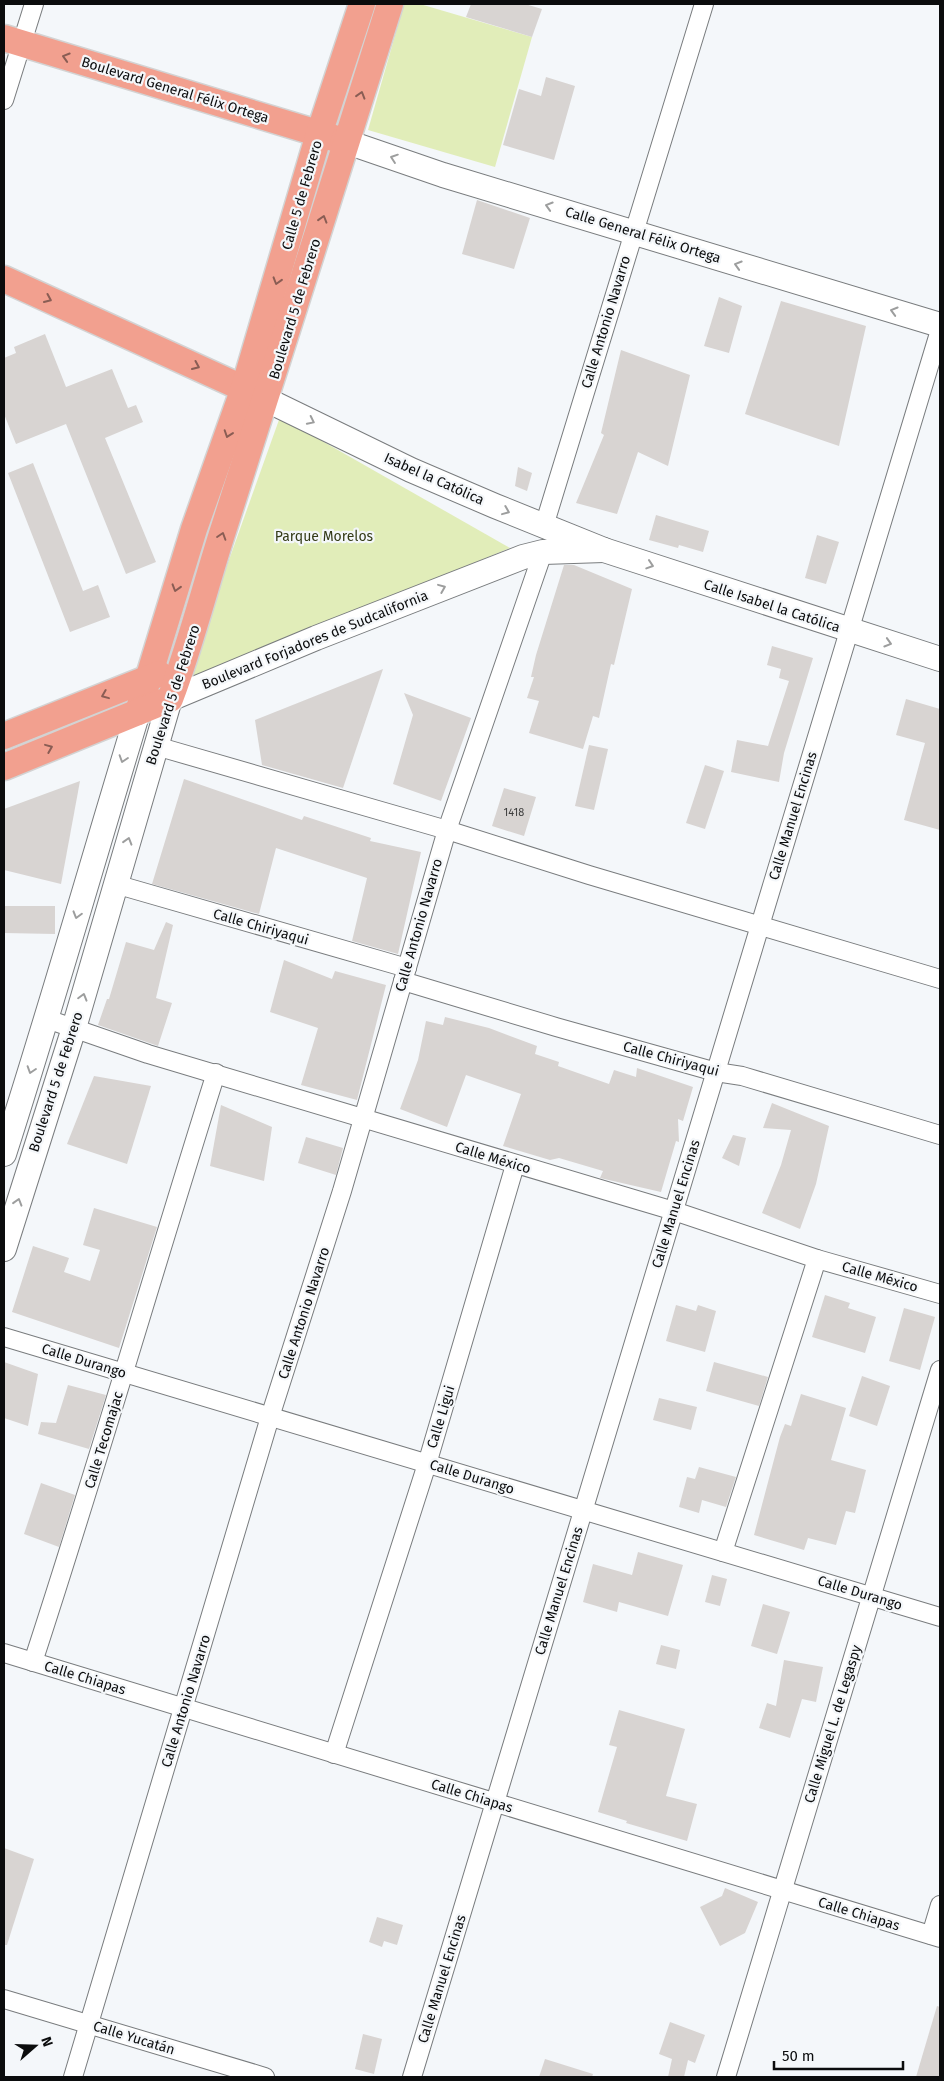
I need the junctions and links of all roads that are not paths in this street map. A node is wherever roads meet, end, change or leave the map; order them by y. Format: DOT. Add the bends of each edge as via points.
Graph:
graph roads {
  1 [pos="34,4"];
  2 [pos="362,4"];
  3 [pos="390,4"];
  4 [pos="704,4"];
  5 [pos="13,41"];
  6 [pos="4,100"];
  7 [pos="320,134"];
  8 [pos="347,142"];
  9 [pos="634,232"];
  10 [pos="4,279"];
  11 [pos="940,325"];
  12 [pos="940,330"];
  13 [pos="244,388"];
  14 [pos="267,400"];
  15 [pos="544,526"];
  16 [pos="604,550"];
  17 [pos="543,552"];
  18 [pos="849,631"];
  19 [pos="940,659"];
  20 [pos="183,664"];
  21 [pos="150,678"];
  22 [pos="170,699"];
  23 [pos="138,712"];
  24 [pos="4,736"];
  25 [pos="156,746"];
  26 [pos="4,766"];
  27 [pos="447,830"];
  28 [pos="115,884"];
  29 [pos="760,925"];
  30 [pos="405,974"];
  31 [pos="940,979"];
  32 [pos="47,1019"];
  33 [pos="74,1028"];
  34 [pos="716,1072"];
  35 [pos="216,1073"];
  36 [pos="362,1118"];
  37 [pos="940,1135"];
  38 [pos="4,1154"];
  39 [pos="516,1165"];
  40 [pos="674,1211"];
  41 [pos="4,1249"];
  42 [pos="817,1259"];
  43 [pos="940,1294"];
  44 [pos="4,1338"];
  45 [pos="940,1370"];
  46 [pos="124,1373"];
  47 [pos="270,1417"];
  48 [pos="427,1464"];
  49 [pos="584,1510"];
  50 [pos="723,1552"];
  51 [pos="872,1596"];
  52 [pos="940,1617"];
  53 [pos="4,1654"];
  54 [pos="33,1662"];
  55 [pos="184,1708"];
  56 [pos="334,1754"];
  57 [pos="495,1803"];
  58 [pos="783,1890"];
  59 [pos="940,1905"];
  60 [pos="936,1937"];
  61 [pos="4,1999"];
  62 [pos="89,2025"];
  63 [pos="73,2077"];
  64 [pos="265,2077"];
  65 [pos="412,2077"];
  66 [pos="726,2077"];
  1 -- 5 [label="street"];
  2 -- 7 [label="main road, Calle 5 de Febrero"];
  8 -- 3 [label="main road, one-way"];
  4 -- 9 [label="street, Calle Antonio Navarro"];
  5 -- 6 [label="street"];
  7 -- 5 [label="main road, Boulevard General Félix Ortega, one-way"];
  7 -- 8 [label="main road, Boulevard General Félix Ortega"];
  7 -- 13 [label="main road, Calle 5 de Febrero, one-way"];
  9 -- 8 [label="street, Calle General Félix Ortega, one-way" via="443,175"];
  14 -- 8 [label="main road, Boulevard 5 de Febrero, one-way"];
  11 -- 9 [label="street, Calle General Félix Ortega, one-way"];
  9 -- 15 [label="street, Calle Antonio Navarro"];
  10 -- 13 [label="main road, one-way"];
  12 -- 18 [label="street, Calle Manuel Encinas"];
  13 -- 14 [label="main road"];
  13 -- 21 [label="main road, Boulevard 5 de Febrero, one-way" via="194,529"];
  14 -- 15 [label="street, Isabel la Católica, one-way" via="411,470"];
  20 -- 14 [label="main road, Boulevard 5 de Febrero, one-way"];
  15 -- 16 [label="street, Isabel la Católica"];
  16 -- 17 [label="street, Boulevard Forjadores de Sudcalifornia"];
  16 -- 18 [label="street, Calle Isabel la Católica, one-way"];
  22 -- 17 [label="street, Boulevard Forjadores de Sudcalifornia, one-way" via="316,638 514,560"];
  17 -- 27 [label="street, Calle Antonio Navarro"];
  18 -- 19 [label="street, Calle Isabel la Católica, one-way"];
  18 -- 29 [label="street, Calle Manuel Encinas"];
  20 -- 21 [label="main road"];
  20 -- 22 [label="main road, Boulevard 5 de Febrero"];
  21 -- 23 [label="main road, Boulevard 5 de Febrero"];
  21 -- 24 [label="main road, one-way"];
  22 -- 23 [label="main road, Boulevard Forjadores de Sudcalifornia"];
  22 -- 25 [label="street, Boulevard 5 de Febrero"];
  26 -- 23 [label="main road, Boulevard Forjadores de Sudcalifornia, one-way"];
  23 -- 32 [label="street, Boulevard 5 de Febrero, one-way"];
  25 -- 27 [label="street"];
  28 -- 25 [label="street, Boulevard 5 de Febrero, one-way"];
  27 -- 29 [label="street"];
  27 -- 30 [label="street, Calle Antonio Navarro"];
  28 -- 30 [label="street, Calle Chiriyaqui"];
  33 -- 28 [label="street, Boulevard 5 de Febrero, one-way"];
  29 -- 31 [label="street"];
  29 -- 34 [label="street, Calle Manuel Encinas"];
  30 -- 34 [label="street, Calle Chiriyaqui" via="556,1027"];
  30 -- 36 [label="street, Calle Antonio Navarro"];
  32 -- 33 [label="street, Calle México"];
  32 -- 38 [label="street, Boulevard 5 de Febrero, one-way"];
  33 -- 35 [label="street, Calle México"];
  41 -- 33 [label="street, Boulevard 5 de Febrero, one-way"];
  34 -- 37 [label="street, Calle Chiriyaqui" via="742,1076"];
  34 -- 40 [label="street, Calle Manuel Encinas"];
  35 -- 36 [label="street, Calle México"];
  35 -- 46 [label="street, Calle Tecomajac"];
  36 -- 39 [label="street, Calle México"];
  36 -- 47 [label="street, Calle Antonio Navarro"];
  39 -- 40 [label="street, Calle México"];
  39 -- 48 [label="street, Calle Ligui"];
  40 -- 42 [label="street, Calle México"];
  40 -- 49 [label="street, Calle Manuel Encinas"];
  42 -- 43 [label="street, Calle México"];
  42 -- 50 [label="street"];
  44 -- 46 [label="street, Calle Durango"];
  45 -- 51 [label="street, Calle Miguel L. de Legaspy"];
  46 -- 47 [label="street, Calle Durango"];
  46 -- 54 [label="street, Calle Tecomajac"];
  47 -- 48 [label="street, Calle Durango"];
  47 -- 55 [label="street, Calle Antonio Navarro"];
  48 -- 49 [label="street, Calle Durango"];
  48 -- 56 [label="street, Calle Ligui"];
  49 -- 50 [label="street, Calle Durango"];
  49 -- 57 [label="street, Calle Manuel Encinas"];
  50 -- 51 [label="street, Calle Durango"];
  51 -- 52 [label="street, Calle Durango"];
  51 -- 58 [label="street, Calle Miguel L. de Legaspy"];
  53 -- 54 [label="street, Calle Chiapas"];
  54 -- 55 [label="street, Calle Chiapas"];
  55 -- 56 [label="street, Calle Chiapas"];
  55 -- 62 [label="street, Calle Antonio Navarro"];
  56 -- 57 [label="street, Calle Chiapas"];
  57 -- 58 [label="street, Calle Chiapas"];
  57 -- 65 [label="street, Calle Manuel Encinas"];
  58 -- 60 [label="street, Calle Chiapas"];
  58 -- 66 [label="street, Calle Miguel L. de Legaspy"];
  59 -- 60 [label="street"];
  61 -- 62 [label="street, Calle Yucatán"];
  62 -- 63 [label="street, Calle Antonio Navarro"];
  62 -- 64 [label="street, Calle Yucatán"];
}
